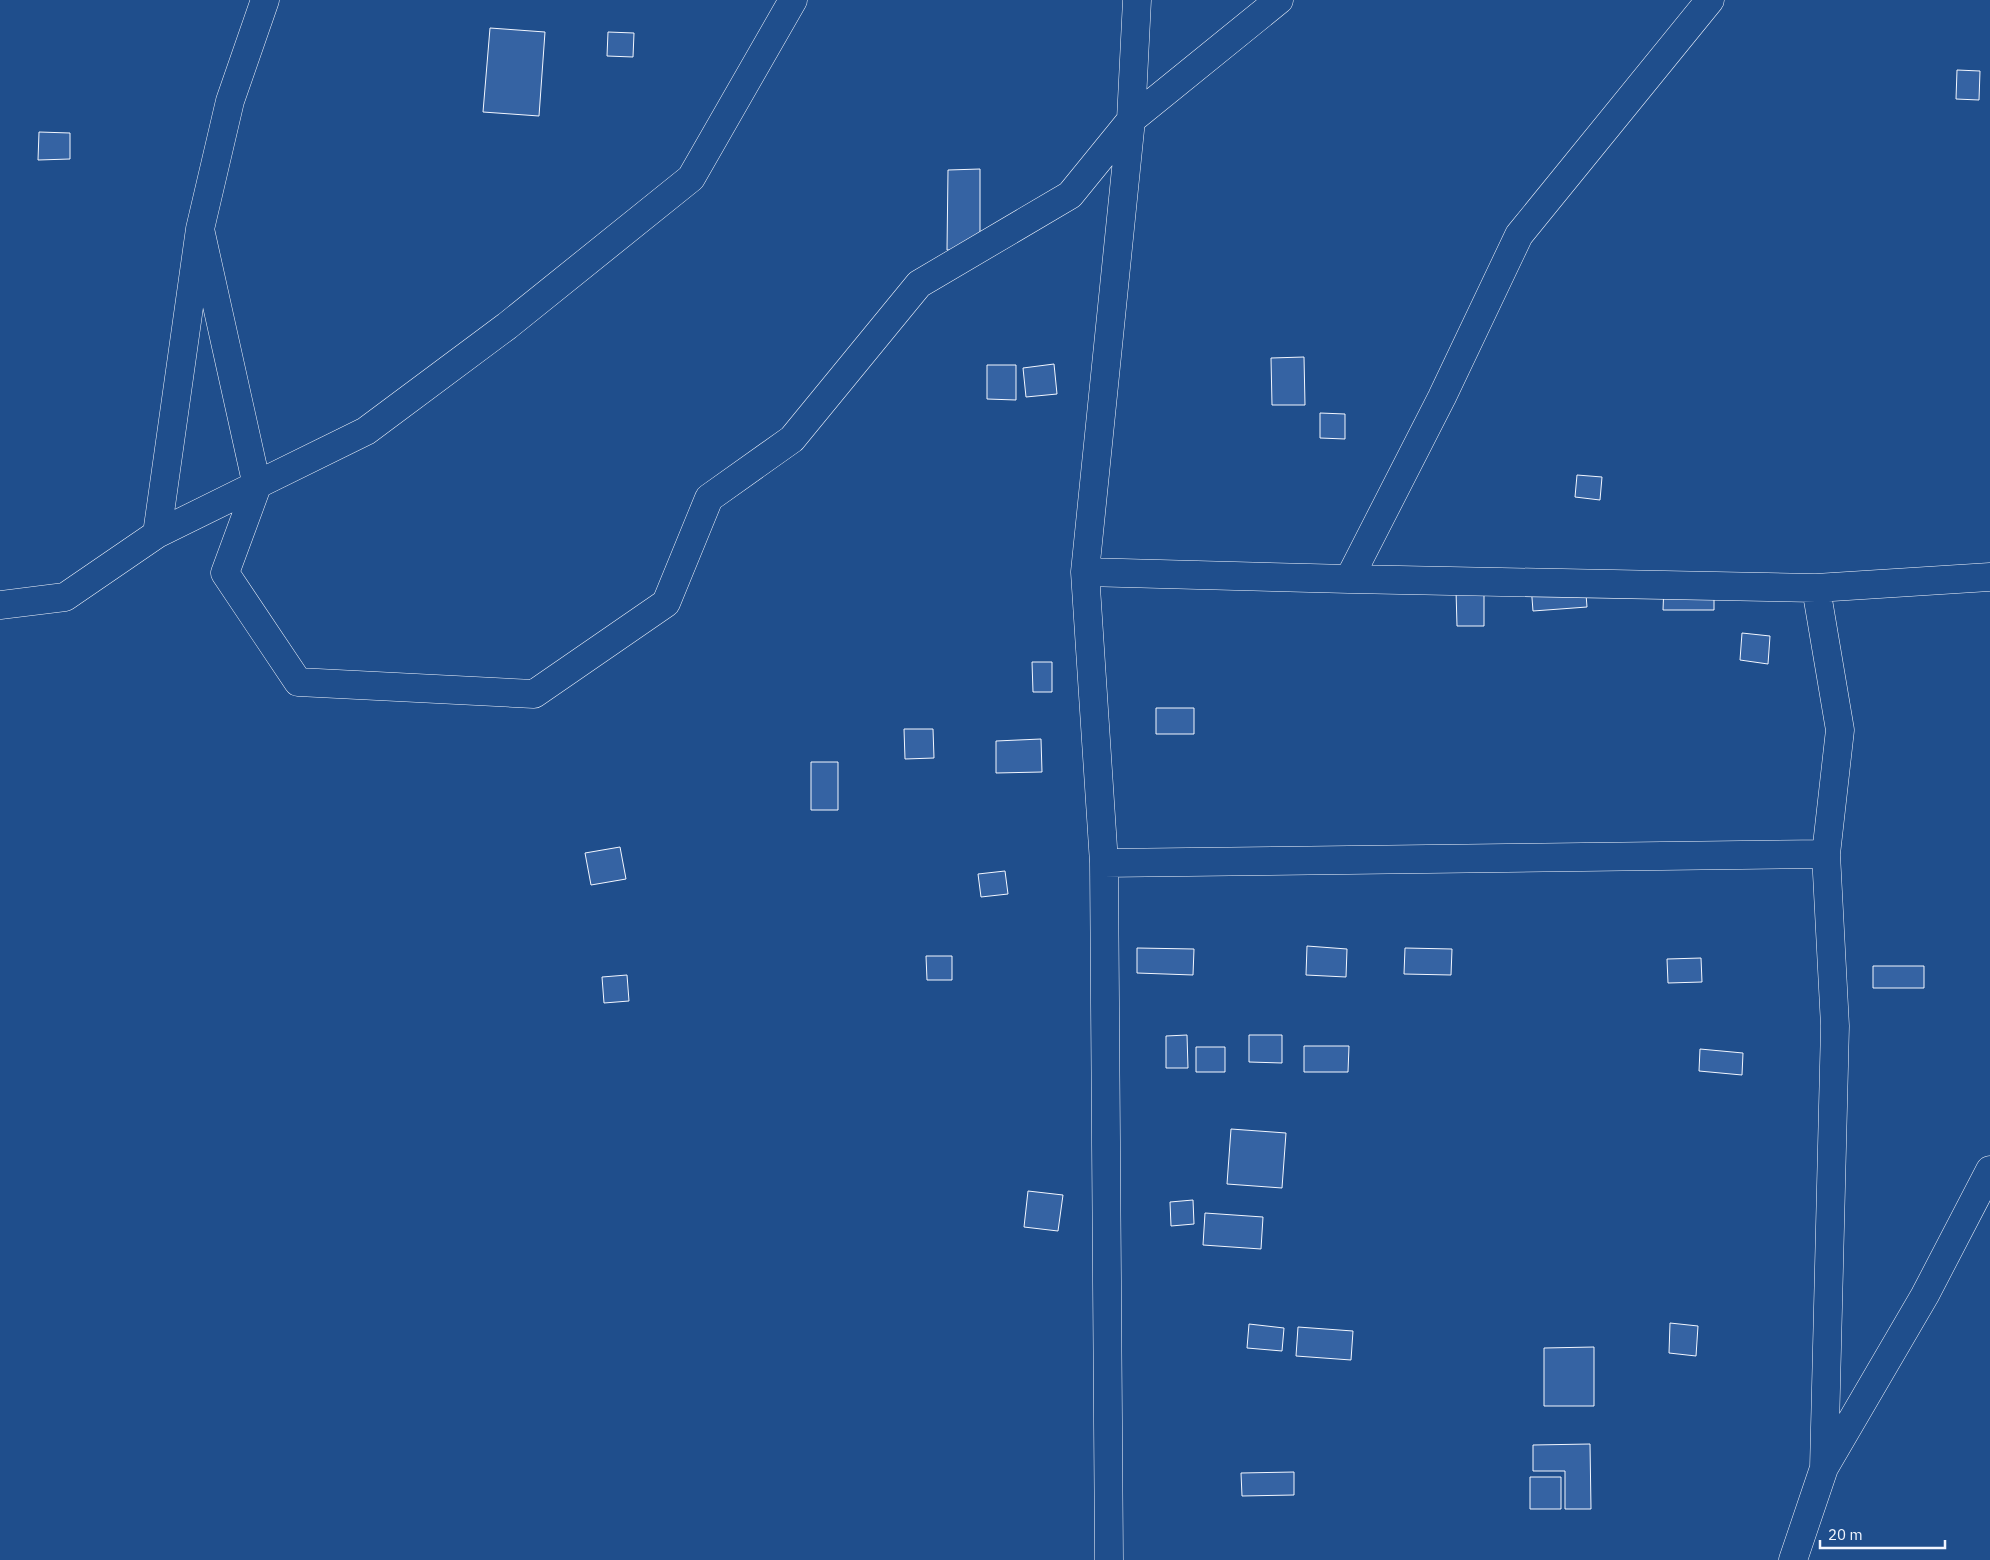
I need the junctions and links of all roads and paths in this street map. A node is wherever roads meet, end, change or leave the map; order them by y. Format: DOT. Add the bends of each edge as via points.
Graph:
graph roads {
  1 [pos="265,0"];
  2 [pos="793,0"];
  3 [pos="1137,0"];
  4 [pos="1279,0"];
  5 [pos="1710,0"];
  6 [pos="1131,120"];
  7 [pos="200,229"];
  8 [pos="257,486"];
  9 [pos="157,534"];
  10 [pos="1085,572"];
  11 [pos="1990,577"];
  12 [pos="1349,579"];
  13 [pos="1816,588"];
  14 [pos="0,605"];
  15 [pos="1826,854"];
  16 [pos="1104,863"];
  17 [pos="1990,1170"];
  18 [pos="1824,1468"];
  19 [pos="1109,1560"];
  20 [pos="1793,1560"];
  1 -- 7 [label="street" via="230,101"];
  2 -- 8 [label="street" via="691,178 507,326 366,431"];
  3 -- 6 [label="street"];
  4 -- 6 [label="street"];
  5 -- 12 [label="street" via="1519,235 1442,397"];
  6 -- 8 [label="street" via="1070,195 919,284 792,438 709,498 666,603 534,694 298,682 225,573"];
  6 -- 10 [label="street"];
  7 -- 8 [label="street"];
  7 -- 9 [label="street"];
  8 -- 9 [label="street"];
  9 -- 14 [label="street" via="65,596"];
  10 -- 12 [label="street"];
  10 -- 16 [label="street"];
  11 -- 13 [label="street"];
  12 -- 13 [label="street"];
  13 -- 15 [label="street" via="1840,730"];
  15 -- 16 [label="street"];
  15 -- 18 [label="street" via="1835,1026"];
  16 -- 19 [label="street"];
  17 -- 18 [label="street" via="1925,1295"];
  18 -- 20 [label="street"];
}
